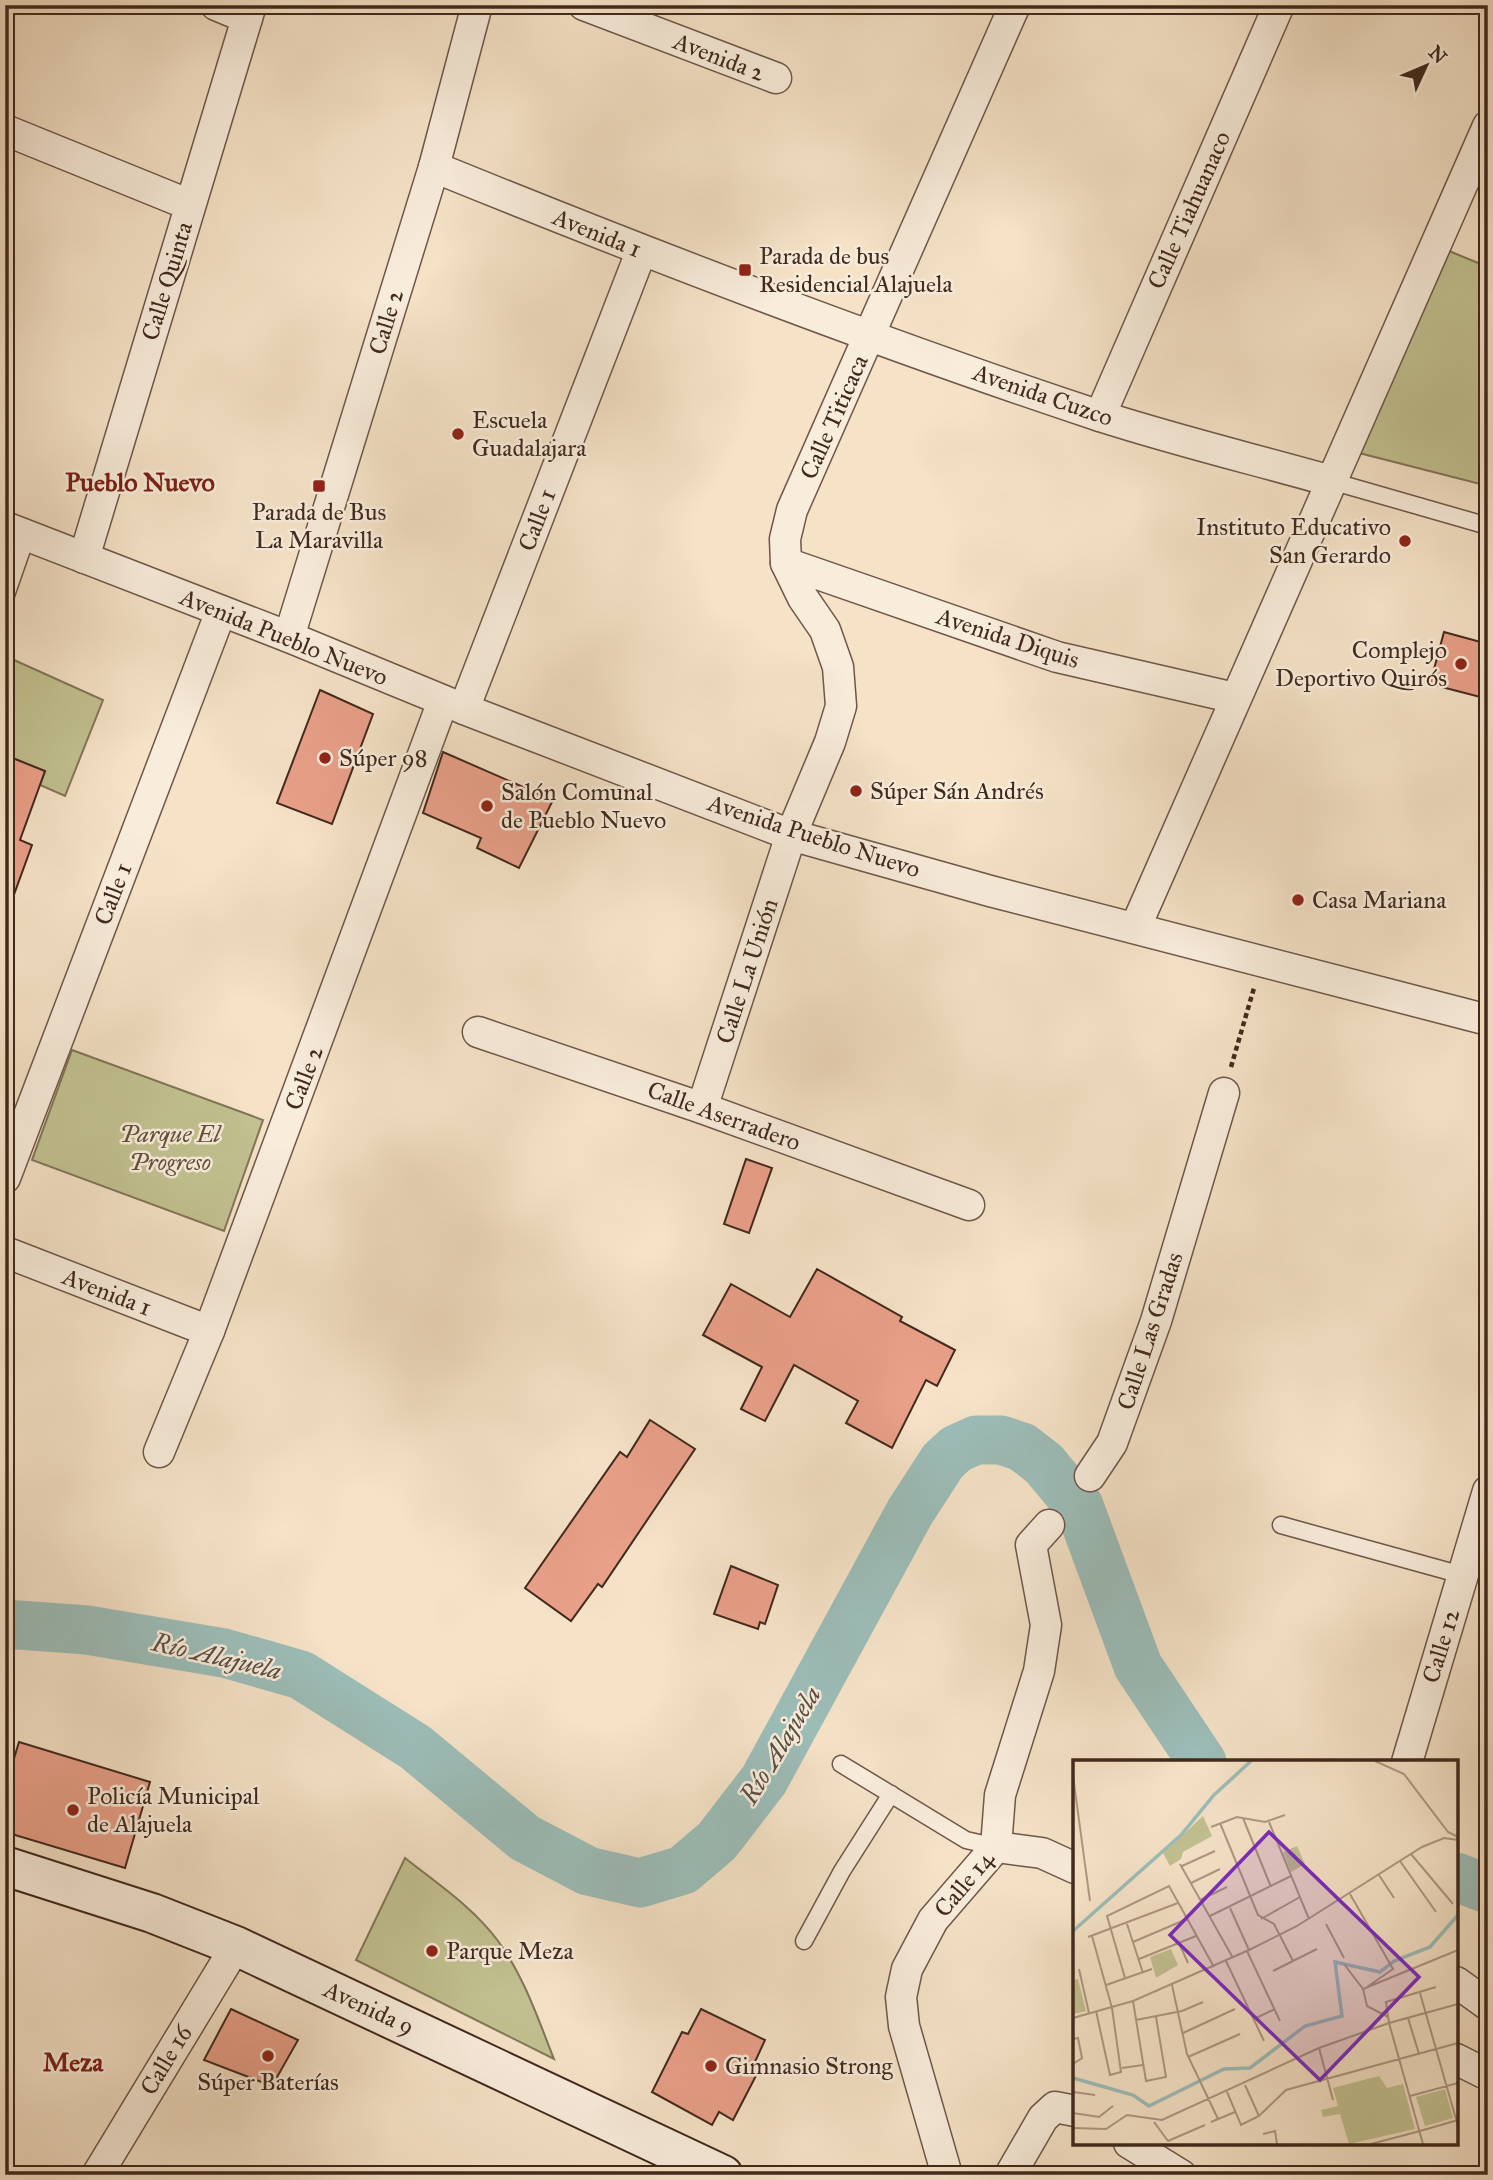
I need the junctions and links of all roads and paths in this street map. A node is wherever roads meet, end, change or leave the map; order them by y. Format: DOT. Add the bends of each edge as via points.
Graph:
graph roads {
  1 [pos="216,5"];
  2 [pos="477,5"];
  3 [pos="584,5"];
  4 [pos="1015,5"];
  5 [pos="1279,5"];
  6 [pos="249,12"];
  7 [pos="776,78"];
  8 [pos="1488,126"];
  9 [pos="6,131"];
  10 [pos="434,167"];
  11 [pos="190,205"];
  12 [pos="641,252"];
  13 [pos="760,296"];
  14 [pos="870,336"];
  15 [pos="1100,416"];
  16 [pos="1331,481"];
  17 [pos="1488,526"];
  18 [pos="16,531"];
  19 [pos="84,558"];
  20 [pos="786,563"];
  21 [pos="5,598"];
  22 [pos="221,611"];
  23 [pos="289,637"];
  24 [pos="1235,698"];
  25 [pos="454,705"];
  26 [pos="791,835"];
  27 [pos="1136,926"];
  28 [pos="1262,960"];
  29 [pos="1488,1020"];
  30 [pos="478,1032"];
  31 [pos="1224,1093"];
  32 [pos="702,1108"];
  33 [pos="5,1178"];
  34 [pos="968,1205"];
  35 [pos="5,1252"];
  36 [pos="209,1331"];
  37 [pos="159,1452"];
  38 [pos="1090,1476"];
  39 [pos="1488,1491"];
  40 [pos="1281,1525"];
  41 [pos="1040,1535"];
  42 [pos="1462,1575"];
  43 [pos="1408,1760"];
  44 [pos="841,1764"];
  45 [pos="891,1794"];
  46 [pos="996,1847"];
  47 [pos="1042,1853"];
  48 [pos="1073,1857"];
  49 [pos="5,1866"];
  50 [pos="1073,1867"];
  51 [pos="804,1941"];
  52 [pos="236,1946"];
  53 [pos="1458,1983"];
  54 [pos="1488,2005"];
  55 [pos="1458,2060"];
  56 [pos="1488,2075"];
  57 [pos="1065,2109"];
  58 [pos="1132,2145"];
  59 [pos="97,2175"];
  60 [pos="723,2175"];
  61 [pos="947,2175"];
  62 [pos="1010,2175"];
  63 [pos="1181,2175"];
  1 -- 6 [label="street"];
  2 -- 10 [label="street, Calle 2"];
  3 -- 7 [label="street, Avenida 2"];
  4 -- 14 [label="street, Calle Titicaca"];
  5 -- 15 [label="street, Calle Tiahuanaco"];
  6 -- 11 [label="street, Calle Quinta"];
  8 -- 16 [label="street"];
  9 -- 11 [label="street"];
  10 -- 12 [label="street, Avenida 1"];
  10 -- 23 [label="street, Calle 2"];
  11 -- 19 [label="street, Calle Quinta"];
  12 -- 13 [label="street, Avenida 1"];
  12 -- 25 [label="street, Calle 1"];
  13 -- 14 [label="street, Avenida Cuzco"];
  14 -- 15 [label="street, Avenida Cuzco"];
  14 -- 20 [label="street, Calle Titicaca" via="792,510 785,539"];
  15 -- 16 [label="street, Avenida Cuzco"];
  16 -- 17 [label="lane"];
  16 -- 24 [label="street"];
  18 -- 19 [label="street, Avenida Pueblo Nuevo"];
  18 -- 21 [label="lane"];
  19 -- 22 [label="street, Avenida Pueblo Nuevo"];
  20 -- 24 [label="street, Avenida Diquis" via="1057,657"];
  20 -- 26 [label="street, Calle Titicaca" via="825,631 838,667 841,706"];
  22 -- 23 [label="street, Avenida Pueblo Nuevo"];
  22 -- 33 [label="street, Calle 1"];
  23 -- 25 [label="street, Avenida Pueblo Nuevo"];
  24 -- 27 [label="street"];
  25 -- 26 [label="street, Avenida Pueblo Nuevo"];
  25 -- 36 [label="street, Calle 2"];
  26 -- 27 [label="street, Avenida Pueblo Nuevo"];
  26 -- 32 [label="street, Calle La Unión"];
  27 -- 28 [label="street, Avenida Pueblo Nuevo"];
  28 -- 29 [label="street, Avenida Pueblo Nuevo"];
  28 -- 31 [label="path"];
  30 -- 32 [label="street, Calle Aserradero"];
  31 -- 38 [label="street, Calle Las Gradas" via="1156,1321 1112,1443"];
  32 -- 34 [label="street, Calle Aserradero"];
  35 -- 36 [label="street, Avenida 1"];
  36 -- 37 [label="street, Calle 2"];
  39 -- 42 [label="street, Calle 12"];
  40 -- 42 [label="lane"];
  41 -- 46 [label="street, Calle 14" via="1046,1625 1040,1671 1000,1796"];
  42 -- 43 [label="street, Calle 12"];
  44 -- 45 [label="lane"];
  45 -- 46 [label="lane" via="966,1840"];
  45 -- 51 [label="lane"];
  46 -- 47 [label="street"];
  46 -- 61 [label="street, Calle 14" via="933,1920 907,1969 901,1997 904,2026"];
  47 -- 48 [label="street"];
  47 -- 50 [label="street"];
  49 -- 52 [label="street, Avenida 9" via="152,1913"];
  52 -- 59 [label="street, Calle 16"];
  52 -- 60 [label="street, Avenida 9"];
  53 -- 54 [label="street"];
  55 -- 56 [label="street"];
  57 -- 62 [label="street" via="1043,2118"];
  58 -- 63 [label="street"];
}
